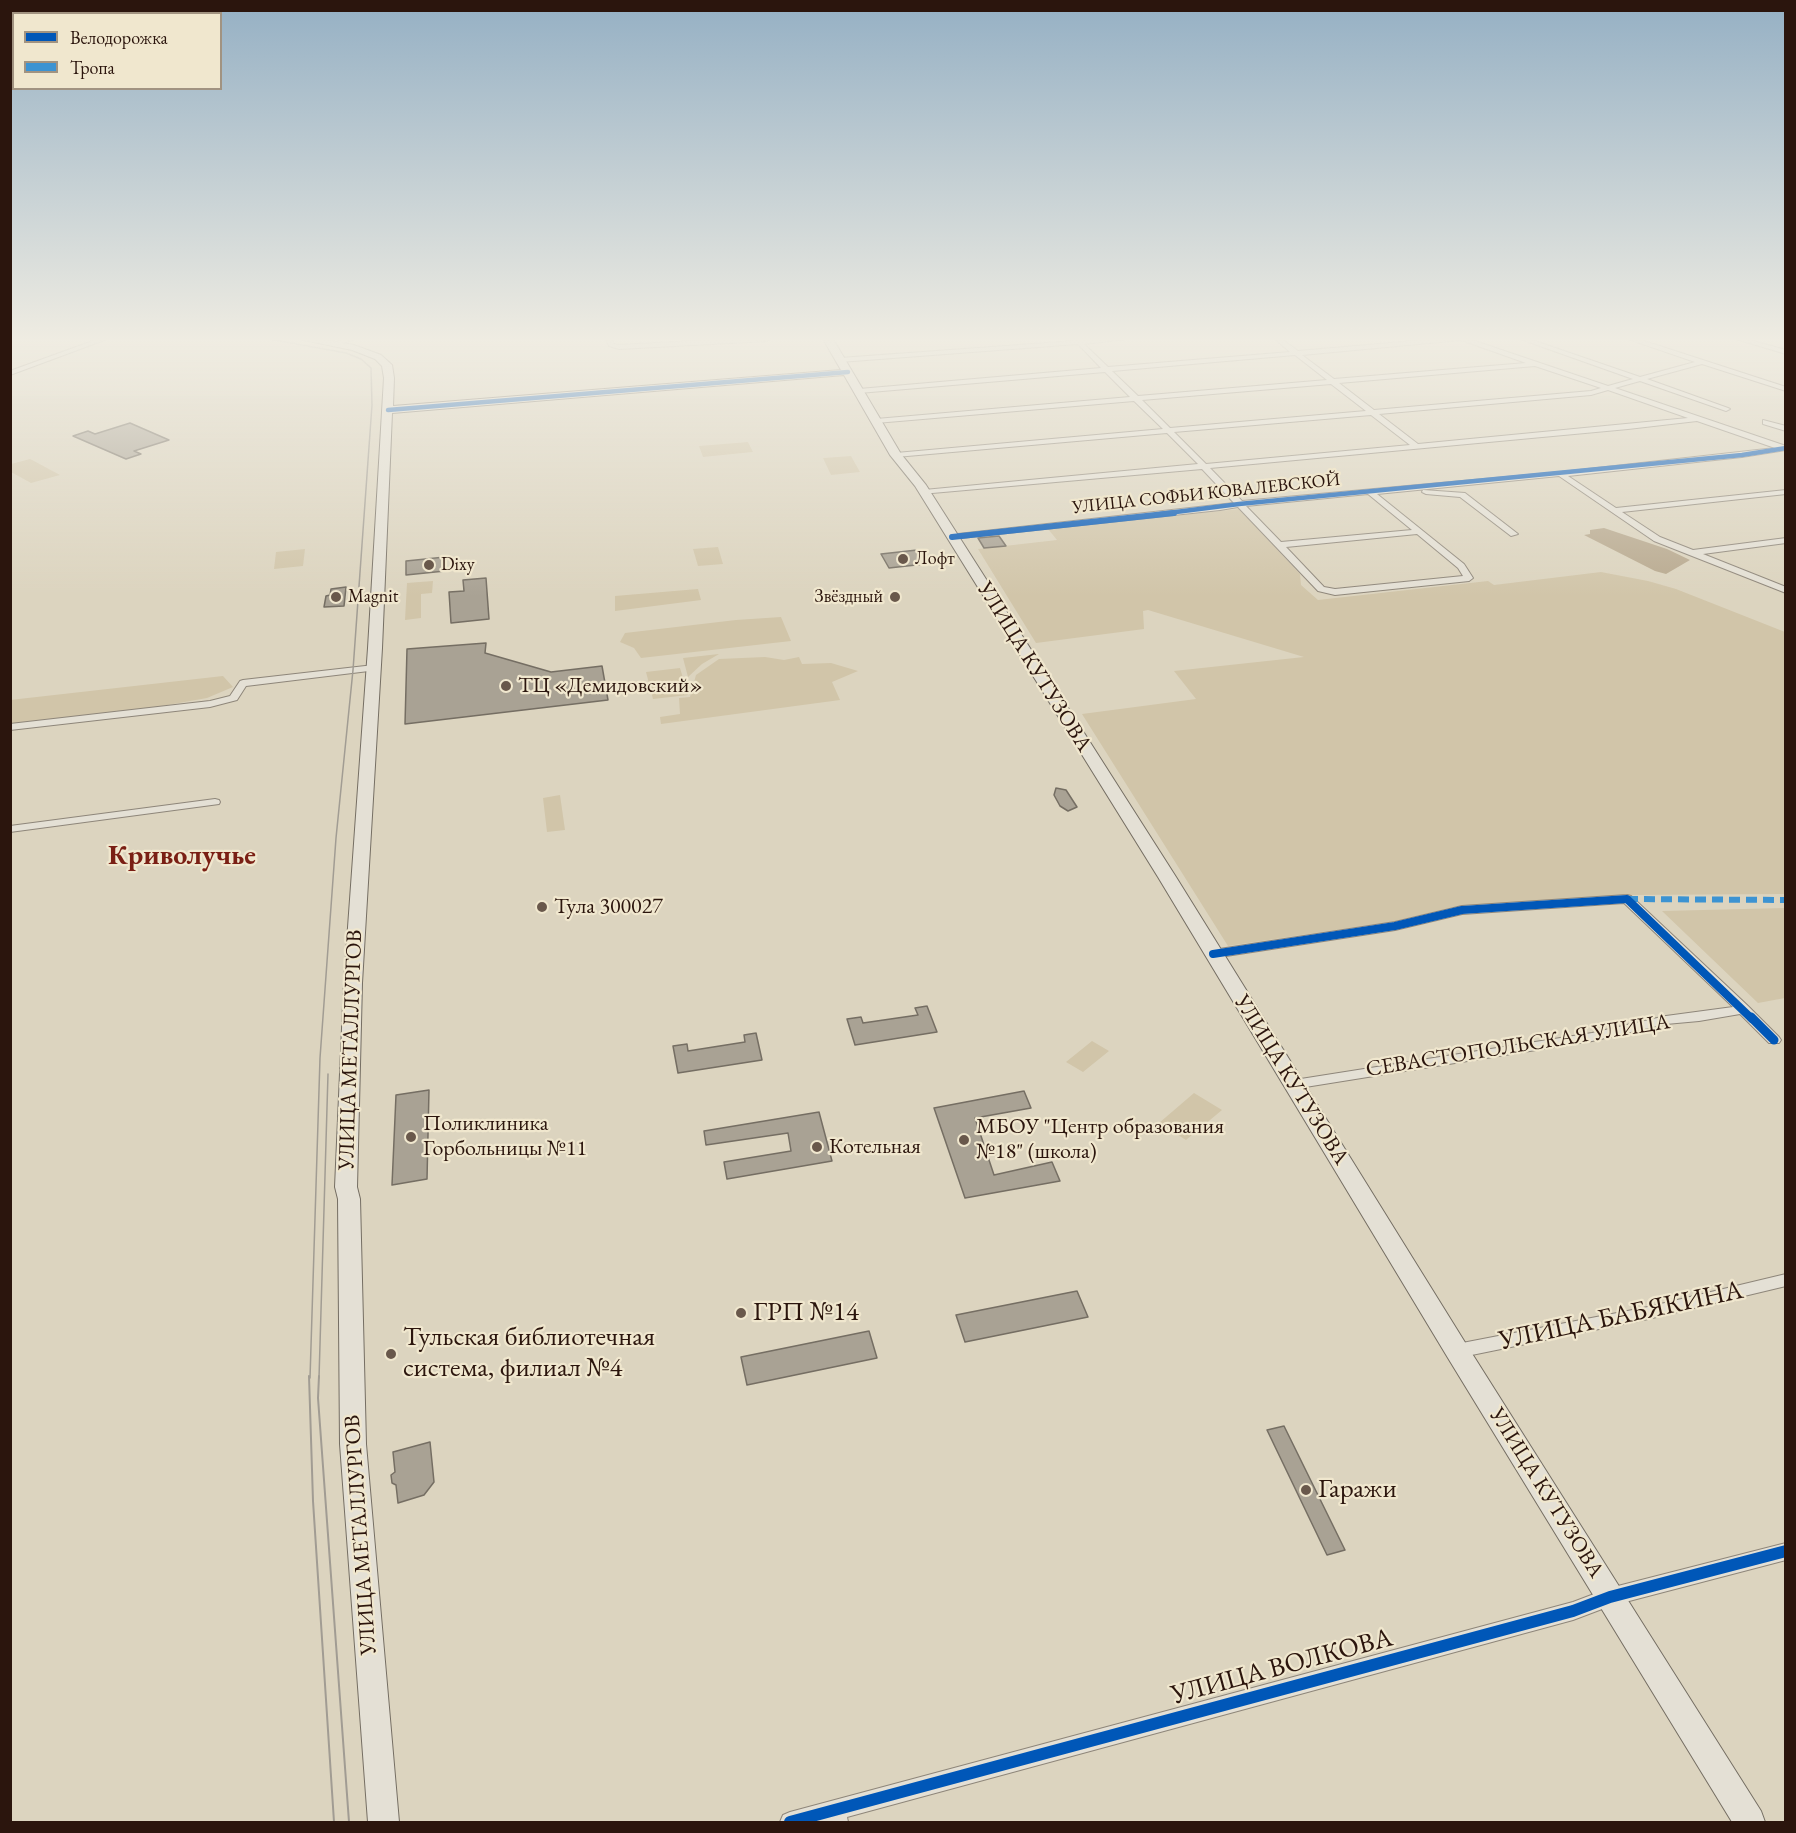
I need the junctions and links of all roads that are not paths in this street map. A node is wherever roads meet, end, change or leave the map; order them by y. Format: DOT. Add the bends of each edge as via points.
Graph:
graph roads {
  1 [pos="387,425"];
  2 [pos="878,425"];
  3 [pos="1162,425"];
  4 [pos="1237,425"];
  5 [pos="1387,425"];
  6 [pos="1654,425"];
  7 [pos="1713,425"];
  8 [pos="1168,431"];
  9 [pos="1417,447"];
  10 [pos="1785,448"];
  11 [pos="896,454"];
  12 [pos="1204,466"];
  13 [pos="1562,474"];
  14 [pos="1407,488"];
  15 [pos="924,492"];
  16 [pos="1370,492"];
  17 [pos="1785,492"];
  18 [pos="1239,504"];
  19 [pos="1616,510"];
  20 [pos="1417,532"];
  21 [pos="1514,534"];
  22 [pos="952,537"];
  23 [pos="1785,540"];
  24 [pos="1278,545"];
  25 [pos="1690,554"];
  26 [pos="1784,588"];
  27 [pos="374,668"];
  28 [pos="10,727"];
  29 [pos="215,802"];
  30 [pos="10,829"];
  31 [pos="1213,954"];
  32 [pos="1743,1009"];
  33 [pos="1774,1040"];
  34 [pos="1293,1084"];
  35 [pos="1785,1280"];
  36 [pos="1457,1351"];
  37 [pos="1785,1551"];
  38 [pos="1610,1597"];
  39 [pos="837,1816"];
  40 [pos="383,1822"];
  41 [pos="790,1822"];
  42 [pos="1750,1822"];
  1 -- 27 [label="main road, УЛИЦА МЕТАЛЛУРГОВ"];
  2 -- 11 [label="main road, УЛИЦА КУТУЗОВА"];
  3 -- 8 [label="street"];
  4 -- 8 [label="street"];
  5 -- 9 [label="street"];
  6 -- 9 [label="street"];
  7 -- 10 [label="street"];
  8 -- 11 [label="street"];
  8 -- 12 [label="street"];
  9 -- 12 [label="street"];
  10 -- 13 [label="street, УЛИЦА СОФЬИ КОВАЛЕВСКОЙ"];
  11 -- 15 [label="main road, УЛИЦА КУТУЗОВА"];
  12 -- 15 [label="street"];
  12 -- 18 [label="street"];
  13 -- 14 [label="street, УЛИЦА СОФЬИ КОВАЛЕВСКОЙ"];
  13 -- 19 [label="street"];
  14 -- 16 [label="street, УЛИЦА СОФЬИ КОВАЛЕВСКОЙ"];
  14 -- 21 [label="street" via="1462,495"];
  15 -- 22 [label="main road, УЛИЦА КУТУЗОВА"];
  16 -- 18 [label="street, УЛИЦА СОФЬИ КОВАЛЕВСКОЙ"];
  16 -- 20 [label="street"];
  17 -- 19 [label="street"];
  18 -- 22 [label="street, УЛИЦА СОФЬИ КОВАЛЕВСКОЙ"];
  18 -- 24 [label="street"];
  19 -- 25 [label="street" via="1657,539"];
  20 -- 24 [label="street"];
  20 -- 24 [label="street" via="1461,566 1469,578 1335,592 1318,587"];
  22 -- 31 [label="main road, УЛИЦА КУТУЗОВА"];
  23 -- 25 [label="street"];
  25 -- 26 [label="street"];
  27 -- 28 [label="street" via="243,683 234,698 210,704"];
  27 -- 40 [label="main road, УЛИЦА МЕТАЛЛУРГОВ" via="353,983 346,1187 353,1444"];
  29 -- 30 [label="street"];
  31 -- 32 [label="street" via="1395,926 1462,910 1627,899"];
  31 -- 34 [label="main road, УЛИЦА КУТУЗОВА"];
  32 -- 33 [label="street"];
  32 -- 34 [label="street, СЕВАСТОПОЛЬСКАЯ УЛИЦА"];
  34 -- 36 [label="main road, УЛИЦА КУТУЗОВА"];
  35 -- 36 [label="street, УЛИЦА БАБЯКИНА"];
  36 -- 38 [label="main road, УЛИЦА КУТУЗОВА"];
  37 -- 38 [label="street, УЛИЦА ВОЛКОВА"];
  38 -- 39 [label="street, УЛИЦА ВОЛКОВА" via="1573,1611"];
  38 -- 42 [label="main road, УЛИЦА КУТУЗОВА"];
  39 -- 41 [label="street, УЛИЦА ВОЛКОВА"];
}
